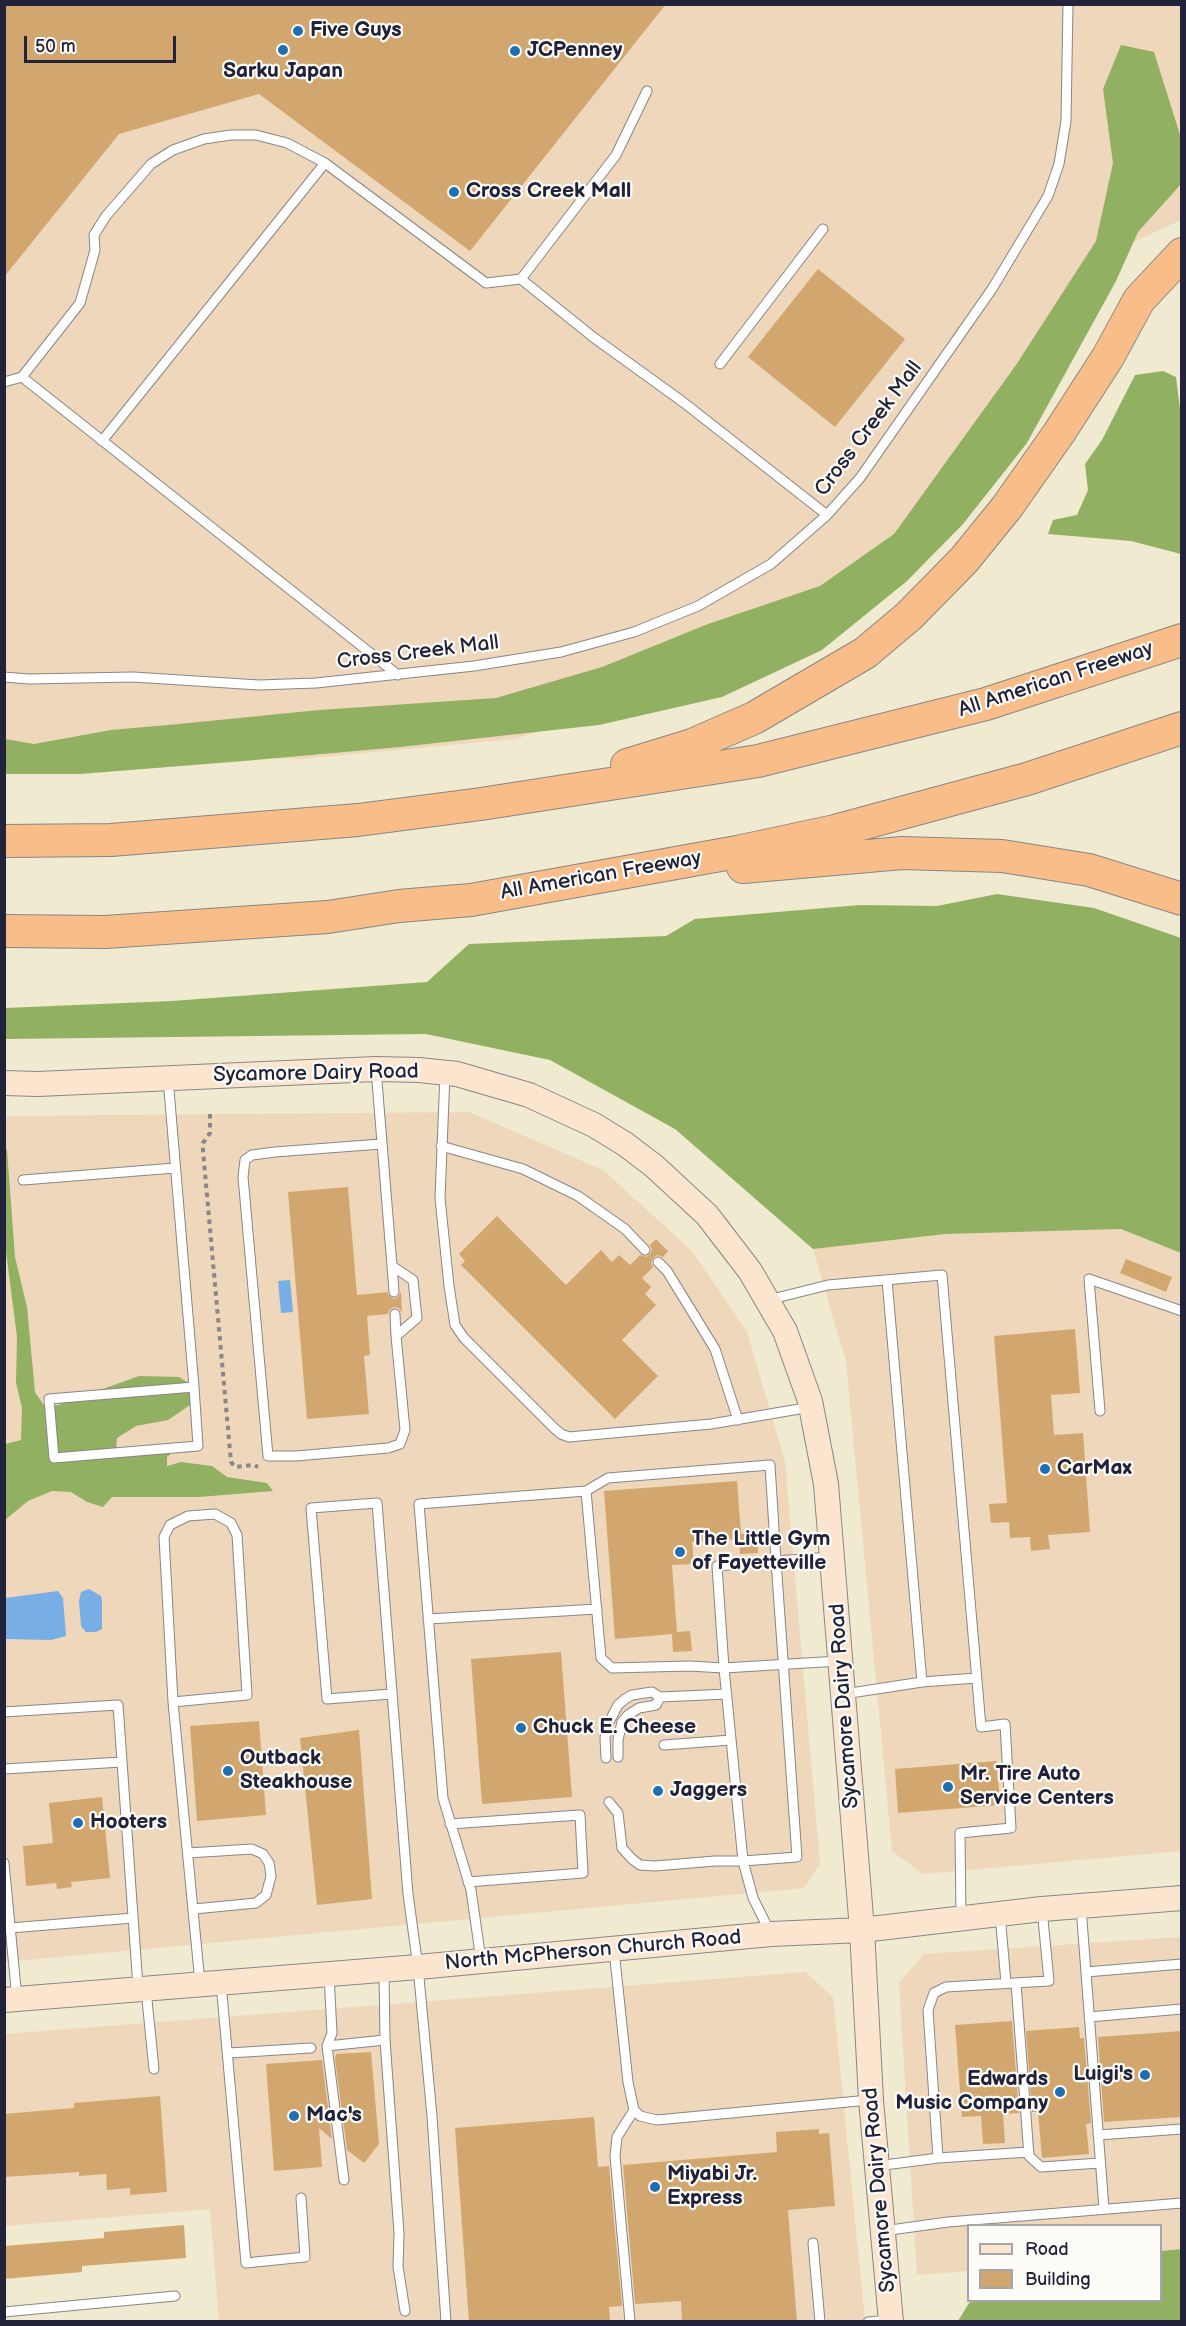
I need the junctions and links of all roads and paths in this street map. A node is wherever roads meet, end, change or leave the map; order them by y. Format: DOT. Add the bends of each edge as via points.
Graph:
graph roads {
  1 [pos="1068,4"];
  2 [pos="647,91"];
  3 [pos="325,163"];
  4 [pos="823,229"];
  5 [pos="1182,254"];
  6 [pos="521,279"];
  7 [pos="720,364"];
  8 [pos="22,378"];
  9 [pos="4,382"];
  10 [pos="102,441"];
  11 [pos="827,515"];
  12 [pos="1182,640"];
  13 [pos="398,675"];
  14 [pos="4,676"];
  15 [pos="1182,729"];
  16 [pos="481,804"];
  17 [pos="4,841"];
  18 [pos="545,886"];
  19 [pos="1182,899"];
  20 [pos="4,931"];
  21 [pos="376,1069"];
  22 [pos="445,1074"];
  23 [pos="168,1078"];
  24 [pos="4,1083"];
  25 [pos="210,1114"];
  26 [pos="381,1144"];
  27 [pos="441,1146"];
  28 [pos="175,1168"];
  29 [pos="23,1180"];
  30 [pos="645,1250"];
  31 [pos="658,1262"];
  32 [pos="392,1266"];
  33 [pos="887,1280"];
  34 [pos="394,1292"];
  35 [pos="768,1300"];
  36 [pos="1182,1311"];
  37 [pos="395,1314"];
  38 [pos="396,1336"];
  39 [pos="194,1387"];
  40 [pos="811,1407"];
  41 [pos="1100,1411"];
  42 [pos="738,1420"];
  43 [pos="258,1467"];
  44 [pos="586,1491"];
  45 [pos="833,1557"];
  46 [pos="776,1561"];
  47 [pos="597,1609"];
  48 [pos="428,1619"];
  49 [pos="842,1661"];
  50 [pos="782,1665"];
  51 [pos="724,1668"];
  52 [pos="976,1678"];
  53 [pos="922,1682"];
  54 [pos="391,1694"];
  55 [pos="727,1694"];
  56 [pos="844,1694"];
  57 [pos="660,1697"];
  58 [pos="172,1702"];
  59 [pos="4,1712"];
  60 [pos="731,1740"];
  61 [pos="664,1745"];
  62 [pos="618,1757"];
  63 [pos="606,1758"];
  64 [pos="122,1762"];
  65 [pos="4,1769"];
  66 [pos="609,1802"];
  67 [pos="621,1802"];
  68 [pos="618,1814"];
  69 [pos="450,1824"];
  70 [pos="188,1853"];
  71 [pos="743,1861"];
  72 [pos="4,1863"];
  73 [pos="468,1882"];
  74 [pos="1182,1898"];
  75 [pos="1080,1906"];
  76 [pos="1042,1909"];
  77 [pos="194,1910"];
  78 [pos="1000,1914"];
  79 [pos="133,1918"];
  80 [pos="961,1918"];
  81 [pos="10,1928"];
  82 [pos="862,1930"];
  83 [pos="771,1934"];
  84 [pos="614,1948"];
  85 [pos="481,1960"];
  86 [pos="1182,1964"];
  87 [pos="418,1967"];
  88 [pos="384,1968"];
  89 [pos="1086,1972"];
  90 [pos="329,1973"];
  91 [pos="1006,1983"];
  92 [pos="1016,1983"];
  93 [pos="211,1984"];
  94 [pos="142,1990"];
  95 [pos="11,1999"];
  96 [pos="1182,2009"];
  97 [pos="1089,2017"];
  98 [pos="385,2040"];
  99 [pos="327,2046"];
  100 [pos="311,2048"];
  101 [pos="229,2053"];
  102 [pos="154,2070"];
  103 [pos="871,2100"];
  104 [pos="634,2110"];
  105 [pos="1182,2129"];
  106 [pos="1098,2135"];
  107 [pos="1029,2152"];
  108 [pos="938,2158"];
  109 [pos="1100,2163"];
  110 [pos="877,2166"];
  111 [pos="344,2180"];
  112 [pos="301,2198"];
  113 [pos="1182,2203"];
  114 [pos="1104,2210"];
  115 [pos="883,2231"];
  116 [pos="813,2243"];
  117 [pos="175,2296"];
  118 [pos="405,2311"];
  119 [pos="4,2312"];
  120 [pos="883,2321"];
  121 [pos="446,2322"];
  122 [pos="630,2322"];
  123 [pos="820,2322"];
  1 -- 11 [label="lane, Cross Creek Mall" via="1066,120 1059,164 1048,196 960,338 860,478"];
  2 -- 6 [label="lane" via="616,156"];
  3 -- 6 [label="lane" via="486,283"];
  3 -- 8 [label="lane" via="287,143 256,135 231,135 173,150 151,164 94,235 95,250 80,303"];
  3 -- 10 [label="lane"];
  4 -- 7 [label="lane"];
  5 -- 16 [label="highway" via="1139,300 1108,357 1007,507 964,560 909,616 865,653 754,718 692,745"];
  6 -- 11 [label="lane"];
  8 -- 9 [label="lane"];
  8 -- 10 [label="lane"];
  10 -- 13 [label="lane"];
  11 -- 13 [label="lane, Cross Creek Mall" via="771,564 698,606 634,632 549,654"];
  12 -- 16 [label="highway, All American Freeway" via="986,704 758,761"];
  13 -- 14 [label="lane, Cross Creek Mall" via="259,685 133,677"];
  15 -- 18 [label="highway, All American Freeway" via="1027,779 835,831"];
  16 -- 17 [label="highway, All American Freeway" via="358,820 111,840"];
  18 -- 19 [label="highway" via="902,853 1002,856 1078,868"];
  18 -- 20 [label="highway, All American Freeway" via="471,900 328,917 105,932"];
  21 -- 22 [label="main road, Sycamore Dairy Road"];
  21 -- 23 [label="main road, Sycamore Dairy Road"];
  21 -- 26 [label="lane"];
  22 -- 27 [label="lane"];
  22 -- 35 [label="main road, Sycamore Dairy Road" via="529,1095 625,1144 707,1215"];
  23 -- 24 [label="main road, Sycamore Dairy Road"];
  23 -- 28 [label="lane"];
  25 -- 43 [label="path" via="210,1133 203,1151 231,1462 235,1467"];
  26 -- 32 [label="lane"];
  26 -- 38 [label="lane" via="275,1152 252,1155 245,1160 243,1177 268,1456 400,1444 405,1430"];
  27 -- 30 [label="lane" via="523,1169 578,1196 625,1229"];
  27 -- 42 [label="lane" via="440,1198 455,1325 553,1427 569,1437"];
  28 -- 29 [label="lane"];
  28 -- 39 [label="lane"];
  31 -- 42 [label="lane" via="715,1349"];
  32 -- 34 [label="lane"];
  32 -- 38 [label="lane" via="413,1280 417,1318"];
  33 -- 35 [label="lane" via="828,1285"];
  33 -- 52 [label="lane" via="942,1275"];
  33 -- 53 [label="lane"];
  35 -- 40 [label="main road, Sycamore Dairy Road" via="785,1331"];
  36 -- 41 [label="lane" via="1089,1279"];
  37 -- 38 [label="lane"];
  39 -- 39 [label="lane" via="198,1446 54,1458 49,1399"];
  40 -- 42 [label="lane"];
  40 -- 45 [label="main road, Sycamore Dairy Road" via="826,1484"];
  44 -- 46 [label="lane" via="608,1478 770,1464"];
  44 -- 47 [label="lane"];
  44 -- 48 [label="lane" via="419,1504"];
  45 -- 46 [label="lane"];
  45 -- 49 [label="main road, Sycamore Dairy Road"];
  46 -- 50 [label="lane"];
  46 -- 51 [label="lane" via="717,1566"];
  47 -- 48 [label="lane"];
  47 -- 51 [label="lane" via="601,1658 612,1668"];
  48 -- 69 [label="lane" via="443,1797"];
  49 -- 50 [label="lane"];
  49 -- 56 [label="main road, Sycamore Dairy Road"];
  50 -- 51 [label="lane"];
  50 -- 71 [label="lane" via="797,1857"];
  51 -- 55 [label="lane"];
  52 -- 53 [label="lane"];
  52 -- 80 [label="lane" via="981,1727 1005,1724 1011,1828 960,1833"];
  53 -- 56 [label="lane"];
  54 -- 54 [label="lane" via="377,1503 310,1508 327,1699"];
  54 -- 87 [label="lane"];
  55 -- 57 [label="lane"];
  55 -- 60 [label="lane"];
  56 -- 82 [label="main road, Sycamore Dairy Road"];
  57 -- 62 [label="lane" via="656,1705 639,1708 622,1722"];
  57 -- 63 [label="lane" via="652,1692 632,1695 618,1705 608,1724"];
  58 -- 58 [label="lane" via="164,1537 171,1526 188,1516 215,1514 231,1523 237,1535 247,1695"];
  58 -- 70 [label="lane"];
  59 -- 64 [label="lane" via="118,1705"];
  60 -- 61 [label="lane"];
  60 -- 71 [label="lane"];
  64 -- 65 [label="lane"];
  64 -- 79 [label="lane"];
  66 -- 68 [label="lane"];
  67 -- 68 [label="lane"];
  68 -- 71 [label="lane" via="622,1848 640,1864"];
  69 -- 73 [label="lane"];
  69 -- 73 [label="lane" via="580,1815 584,1873"];
  70 -- 77 [label="lane"];
  70 -- 77 [label="lane" via="252,1849 263,1854 271,1876 266,1895 256,1903"];
  71 -- 83 [label="lane" via="753,1898"];
  72 -- 81 [label="lane"];
  73 -- 85 [label="lane"];
  74 -- 75 [label="main road, North McPherson Church Road"];
  75 -- 76 [label="main road, North McPherson Church Road"];
  75 -- 89 [label="lane"];
  76 -- 78 [label="main road, North McPherson Church Road"];
  76 -- 92 [label="lane" via="1049,1981"];
  77 -- 93 [label="lane"];
  78 -- 80 [label="main road, North McPherson Church Road"];
  78 -- 91 [label="lane"];
  79 -- 81 [label="lane"];
  79 -- 94 [label="lane"];
  80 -- 82 [label="main road, North McPherson Church Road"];
  81 -- 95 [label="lane"];
  82 -- 83 [label="main road, North McPherson Church Road"];
  82 -- 103 [label="main road, Sycamore Dairy Road"];
  83 -- 84 [label="main road, North McPherson Church Road"];
  84 -- 85 [label="main road, North McPherson Church Road"];
  84 -- 104 [label="lane"];
  85 -- 87 [label="main road, North McPherson Church Road"];
  86 -- 89 [label="lane"];
  87 -- 88 [label="main road, North McPherson Church Road"];
  87 -- 121 [label="lane"];
  88 -- 90 [label="main road, North McPherson Church Road"];
  88 -- 98 [label="lane"];
  89 -- 97 [label="lane"];
  90 -- 93 [label="main road, North McPherson Church Road"];
  90 -- 99 [label="lane" via="332,2033"];
  91 -- 92 [label="lane"];
  91 -- 108 [label="lane" via="946,1987 934,1993 928,2010"];
  92 -- 107 [label="lane"];
  93 -- 94 [label="main road, North McPherson Church Road"];
  93 -- 101 [label="lane"];
  94 -- 95 [label="main road, North McPherson Church Road"];
  94 -- 102 [label="lane"];
  96 -- 97 [label="lane"];
  97 -- 106 [label="lane"];
  98 -- 99 [label="lane"];
  98 -- 118 [label="lane" via="398,2267"];
  99 -- 111 [label="lane"];
  100 -- 101 [label="lane"];
  101 -- 112 [label="lane" via="246,2263 304,2257"];
  103 -- 104 [label="lane" via="657,2120 647,2119"];
  103 -- 110 [label="main road, Sycamore Dairy Road"];
  104 -- 122 [label="lane" via="617,2137 615,2156"];
  105 -- 106 [label="lane"];
  106 -- 109 [label="lane"];
  107 -- 108 [label="lane"];
  107 -- 109 [label="lane" via="1041,2167"];
  108 -- 110 [label="lane"];
  109 -- 114 [label="lane"];
  110 -- 115 [label="main road, Sycamore Dairy Road"];
  113 -- 114 [label="lane"];
  114 -- 115 [label="lane"];
  115 -- 120 [label="main road, Sycamore Dairy Road"];
  116 -- 123 [label="lane"];
  117 -- 119 [label="lane"];
}
